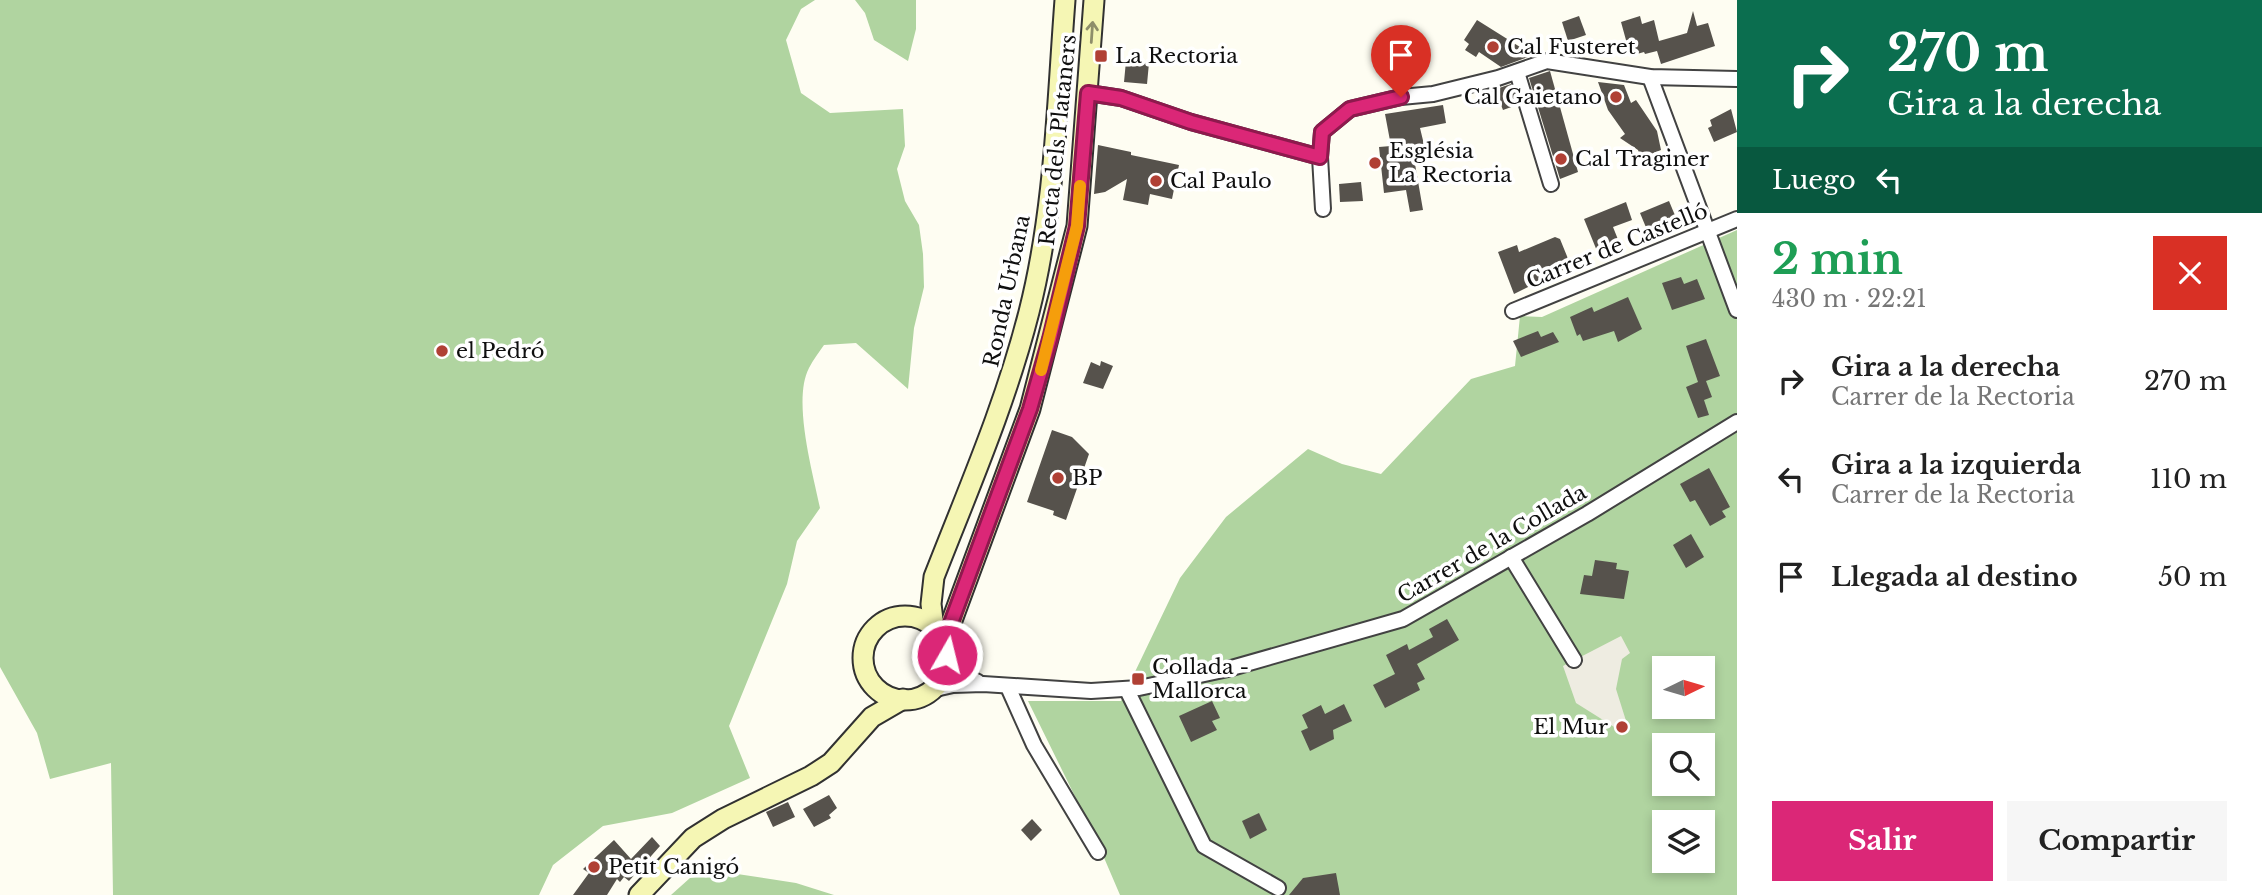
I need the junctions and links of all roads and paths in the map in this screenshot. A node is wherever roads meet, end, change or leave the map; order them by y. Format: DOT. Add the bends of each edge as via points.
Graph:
graph roads {
  1 [pos="1065,0"];
  2 [pos="1094,0"];
  3 [pos="1517,72"];
  4 [pos="1650,77"];
  5 [pos="1737,79"];
  6 [pos="1088,93"];
  7 [pos="1320,157"];
  8 [pos="1551,184"];
  9 [pos="1322,209"];
  10 [pos="1737,219"];
  11 [pos="1707,231"];
  12 [pos="1737,310"];
  13 [pos="1513,311"];
  14 [pos="1737,422"];
  15 [pos="1511,557"];
  16 [pos="934,577"];
  17 [pos="900,616"];
  18 [pos="942,643"];
  19 [pos="1574,660"];
  20 [pos="870,679"];
  21 [pos="983,684"];
  22 [pos="1008,687"];
  23 [pos="931,690"];
  24 [pos="1127,690"];
  25 [pos="903,699"];
  26 [pos="857,732"];
  27 [pos="1098,852"];
  28 [pos="1278,888"];
  29 [pos="639,895"];
  1 -- 16 [label="main road, Ronda Urbana" via="1054,162 1030,310 1010,383"];
  6 -- 2 [label="main road, Recta dels Plataners, one-way"];
  3 -- 4 [label="street" via="1547,61"];
  3 -- 7 [label="street" via="1350,109 1322,132"];
  3 -- 8 [label="street"];
  4 -- 5 [label="street"];
  4 -- 11 [label="street"];
  6 -- 7 [label="street" via="1121,98"];
  6 -- 18 [label="main road, Recta dels Plataners" via="1077,226 1050,339 1030,409"];
  7 -- 9 [label="street"];
  10 -- 11 [label="street, Carrer de Castelló"];
  11 -- 12 [label="street"];
  11 -- 13 [label="street, Carrer de Castelló"];
  14 -- 15 [label="street, Carrer de la Collada"];
  15 -- 19 [label="street"];
  15 -- 24 [label="street, Carrer de la Collada" via="1403,619 1228,669"];
  16 -- 17 [label="main road, Ronda Urbana"];
  16 -- 18 [label="main road, Ronda Urbana" via="931,604"];
  17 -- 18 [label="main road" via="919,618"];
  17 -- 20 [label="main road, Ronda Urbana" via="878,626 868,639 864,660"];
  18 -- 21 [label="street" via="964,675"];
  18 -- 23 [label="main road" via="942,676"];
  20 -- 25 [label="main road" via="884,693"];
  20 -- 26 [label="main road"];
  21 -- 22 [label="street, Carrer de la Collada"];
  21 -- 23 [label="street, Carrer de la Collada"];
  22 -- 24 [label="street, Carrer de la Collada"];
  22 -- 27 [label="street" via="1034,745"];
  23 -- 25 [label="main road"];
  24 -- 28 [label="street" via="1205,846"];
  25 -- 26 [label="main road"];
  26 -- 29 [label="main road" via="831,763 694,838"];
}
